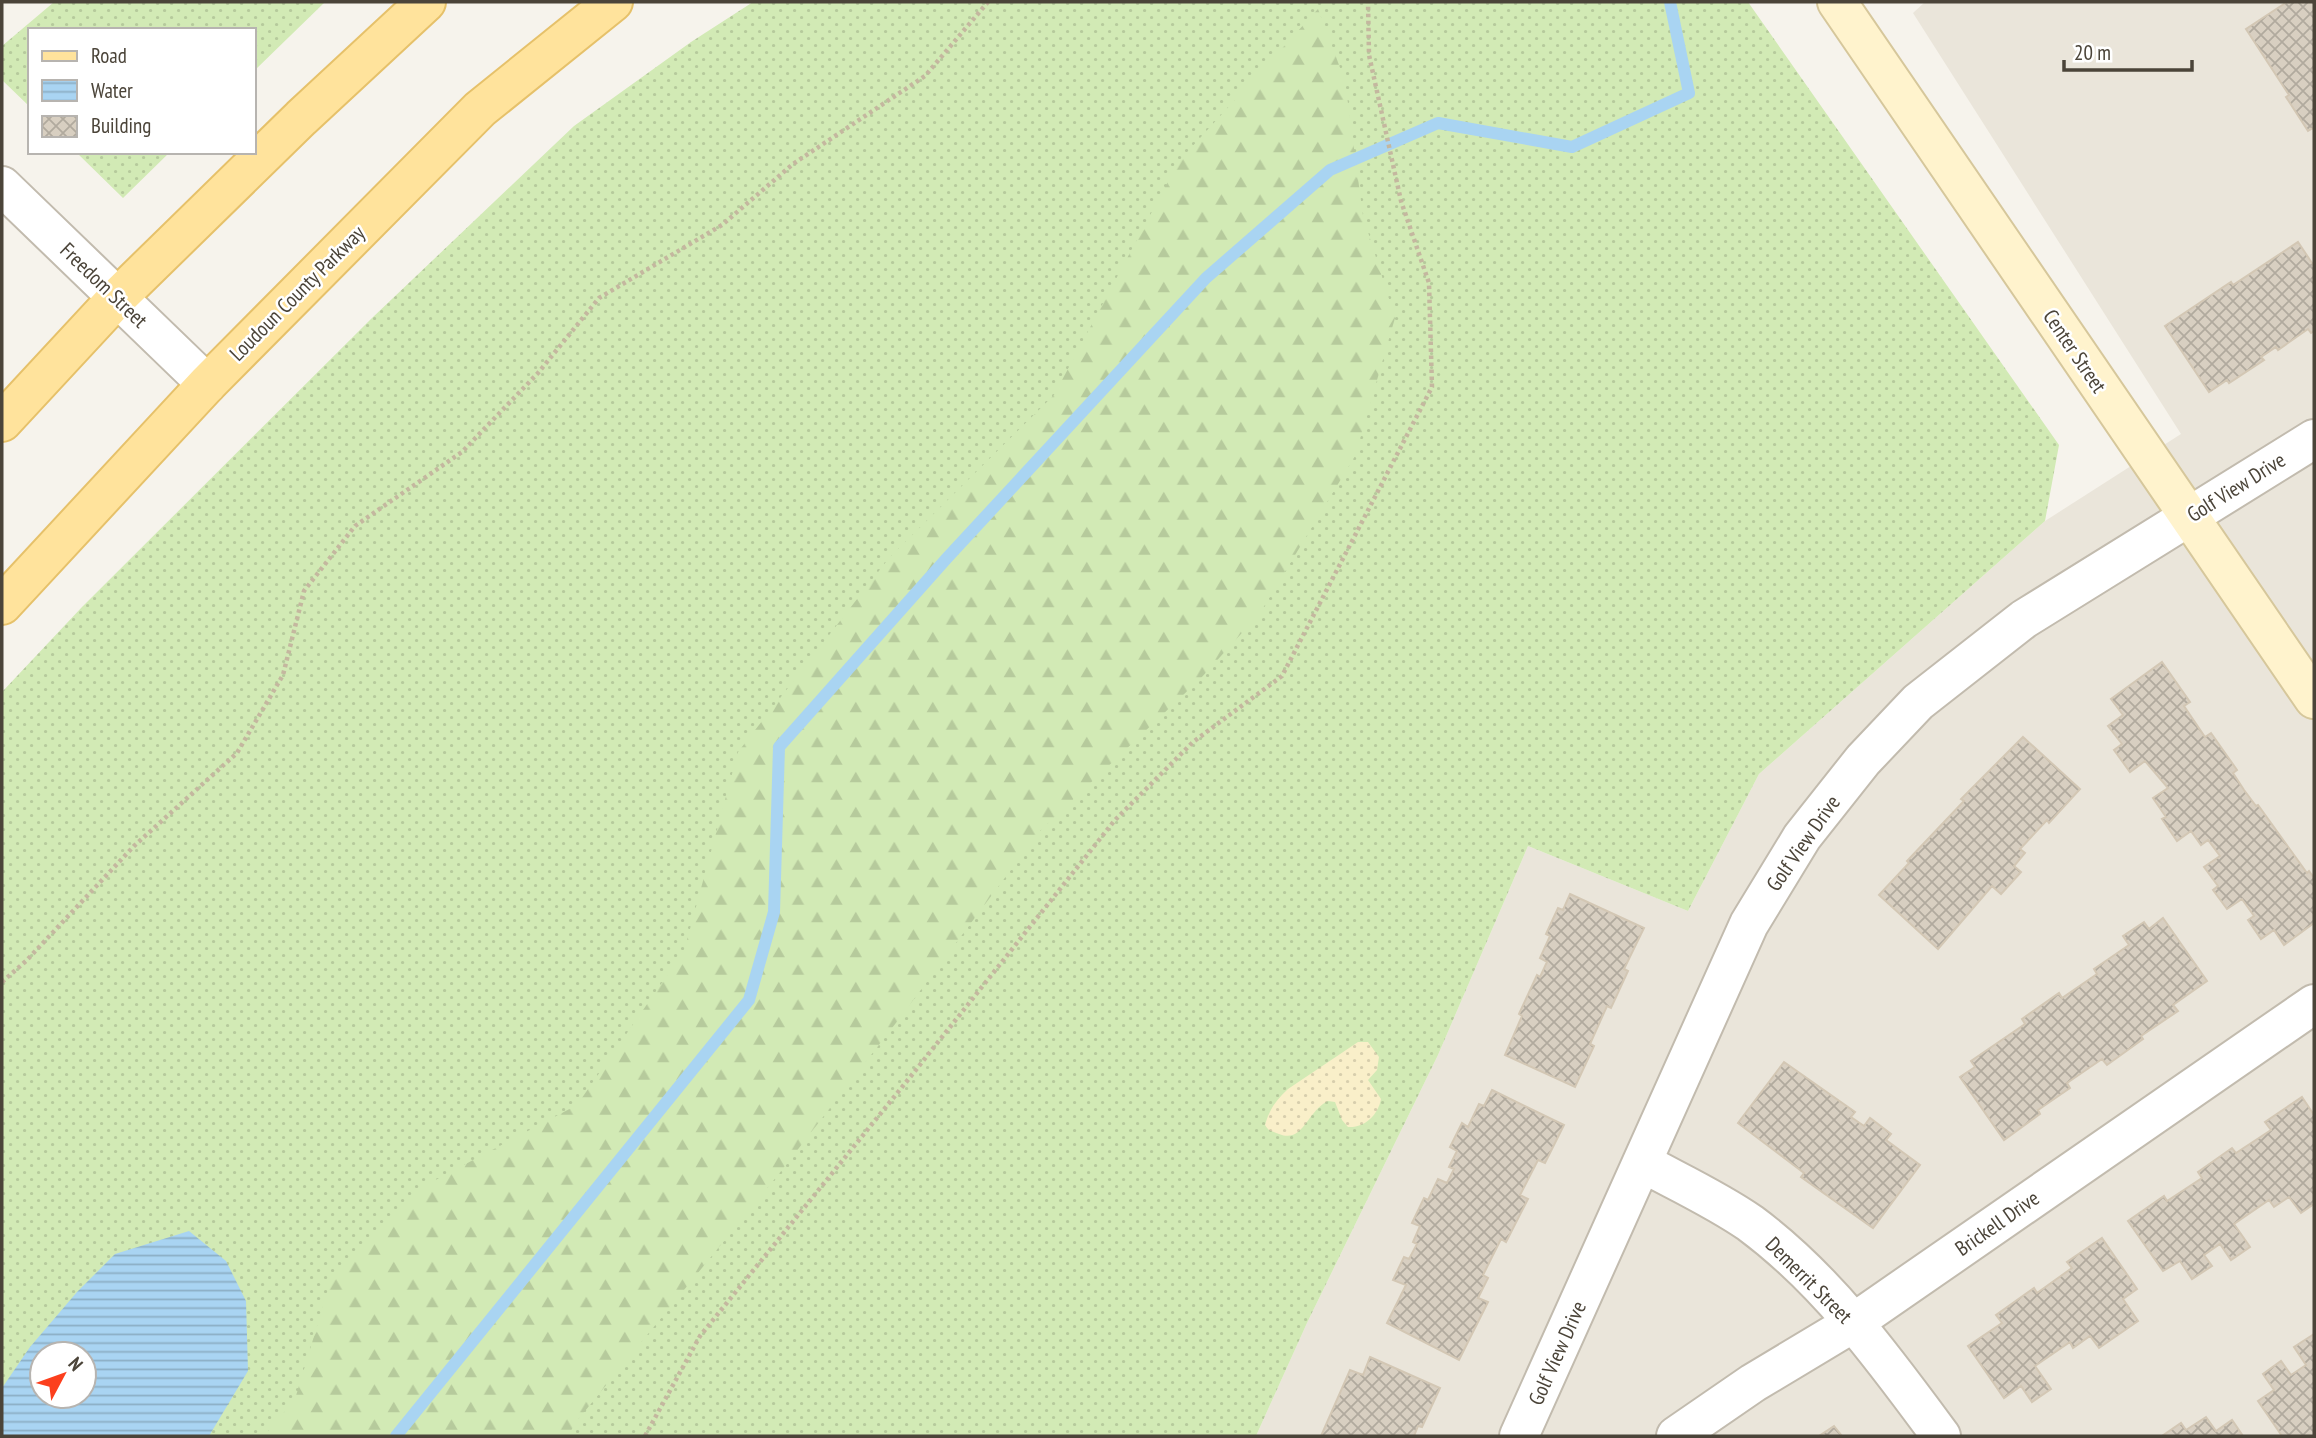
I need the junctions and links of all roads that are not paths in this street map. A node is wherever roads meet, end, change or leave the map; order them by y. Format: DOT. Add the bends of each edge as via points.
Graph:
graph roads {
  1 [pos="426,2"];
  2 [pos="613,2"];
  3 [pos="1837,2"];
  4 [pos="2,186"];
  5 [pos="117,298"];
  6 [pos="207,384"];
  7 [pos="2,422"];
  8 [pos="2314,439"];
  9 [pos="2188,517"];
  10 [pos="2,605"];
  11 [pos="2314,699"];
  12 [pos="2314,1004"];
  13 [pos="1643,1163"];
  14 [pos="1853,1323"];
  15 [pos="1519,1436"];
  16 [pos="1676,1436"];
  17 [pos="1941,1436"];
  1 -- 5 [label="main road"];
  2 -- 6 [label="main road, Loudoun County Parkway" via="480,109"];
  3 -- 9 [label="street, Center Street"];
  4 -- 5 [label="street, Freedom Street"];
  5 -- 6 [label="street, Freedom Street"];
  5 -- 7 [label="main road"];
  6 -- 10 [label="main road, Loudoun County Parkway"];
  8 -- 9 [label="street, Golf View Drive"];
  9 -- 11 [label="street, Center Street"];
  9 -- 13 [label="street, Golf View Drive" via="2024,619 1917,702 1863,760 1802,837 1749,923"];
  12 -- 14 [label="street, Brickell Drive"];
  13 -- 14 [label="street, Demerrit Street" via="1748,1222 1787,1253"];
  13 -- 15 [label="street, Golf View Drive"];
  14 -- 16 [label="street, Brickell Drive"];
  14 -- 17 [label="street, Demerrit Street"];
}
